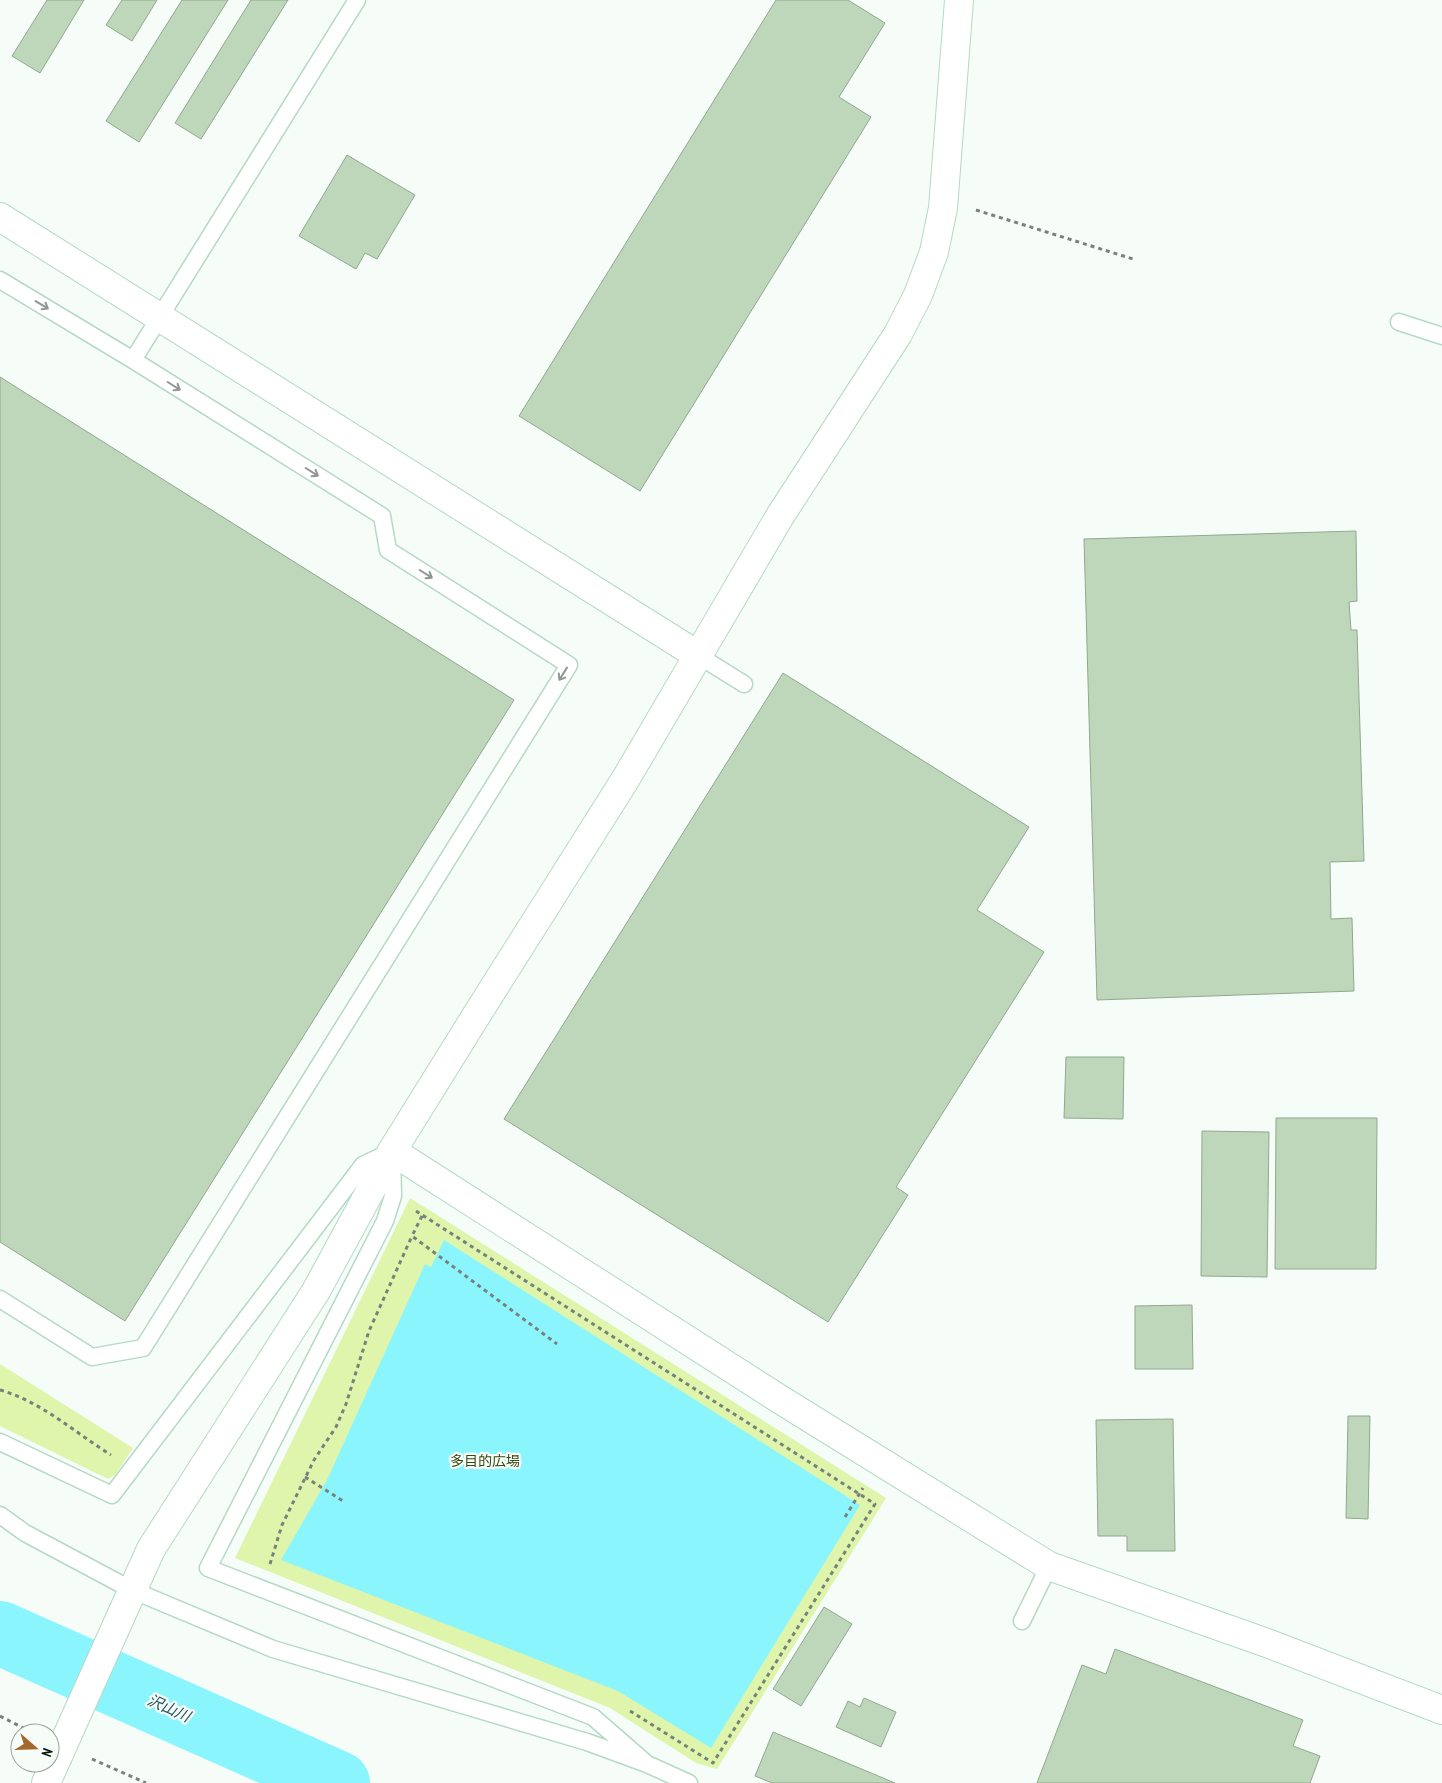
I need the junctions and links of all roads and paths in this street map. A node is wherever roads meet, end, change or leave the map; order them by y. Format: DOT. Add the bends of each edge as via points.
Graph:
graph roads {
  1 [pos="357,0"];
  2 [pos="959,0"];
  3 [pos="944,200"];
  4 [pos="0,217"];
  5 [pos="1132,259"];
  6 [pos="0,280"];
  7 [pos="160,317"];
  8 [pos="1399,322"];
  9 [pos="1442,336"];
  10 [pos="133,360"];
  11 [pos="699,656"];
  12 [pos="744,684"];
  13 [pos="392,1151"];
  14 [pos="393,1196"];
  15 [pos="422,1216"];
  16 [pos="412,1236"];
  17 [pos="0,1300"];
  18 [pos="556,1344"];
  19 [pos="0,1390"];
  20 [pos="0,1442"];
  21 [pos="132,1468"];
  22 [pos="305,1477"];
  23 [pos="859,1495"];
  24 [pos="343,1501"];
  25 [pos="0,1515"];
  26 [pos="845,1517"];
  27 [pos="1049,1566"];
  28 [pos="279,1568"];
  29 [pos="128,1600"];
  30 [pos="1022,1621"];
  31 [pos="622,1705"];
  32 [pos="1442,1710"];
  33 [pos="0,1716"];
  34 [pos="14,1723"];
  35 [pos="63,1742"];
  36 [pos="647,1764"];
  37 [pos="46,1783"];
  38 [pos="146,1783"];
  39 [pos="689,1783"];
  1 -- 7 [label="lane"];
  2 -- 3 [label="street"];
  3 -- 5 [label="path"];
  3 -- 11 [label="street" via="934,252 918,295 898,334 780,516"];
  4 -- 7 [label="street"];
  6 -- 10 [label="lane, one-way"];
  7 -- 10 [label="lane"];
  7 -- 11 [label="street"];
  8 -- 9 [label="lane"];
  10 -- 17 [label="lane, one-way" via="382,516 388,550 569,665 143,1348 92,1357"];
  11 -- 12 [label="lane"];
  11 -- 13 [label="street"];
  13 -- 14 [label="lane"];
  13 -- 21 [label="lane" via="363,1165"];
  13 -- 27 [label="street" via="789,1405"];
  13 -- 29 [label="street" via="316,1291 150,1549"];
  14 -- 15 [label="path"];
  14 -- 36 [label="lane" via="385,1221 208,1568 593,1717"];
  15 -- 16 [label="path"];
  15 -- 23 [label="path"];
  16 -- 18 [label="path"];
  16 -- 22 [label="path" via="369,1331 336,1427"];
  19 -- 21 [label="path" via="49,1412"];
  20 -- 21 [label="lane" via="112,1495"];
  22 -- 24 [label="path"];
  22 -- 28 [label="path" via="282,1525 269,1564"];
  23 -- 26 [label="path"];
  23 -- 31 [label="path" via="875,1504 713,1762"];
  25 -- 29 [label="lane"];
  27 -- 30 [label="lane"];
  27 -- 32 [label="street" via="1267,1643"];
  29 -- 35 [label="street"];
  29 -- 36 [label="lane" via="273,1649 587,1742"];
  33 -- 34 [label="path"];
  35 -- 37 [label="street"];
  35 -- 38 [label="path"];
  36 -- 39 [label="lane"];
}
